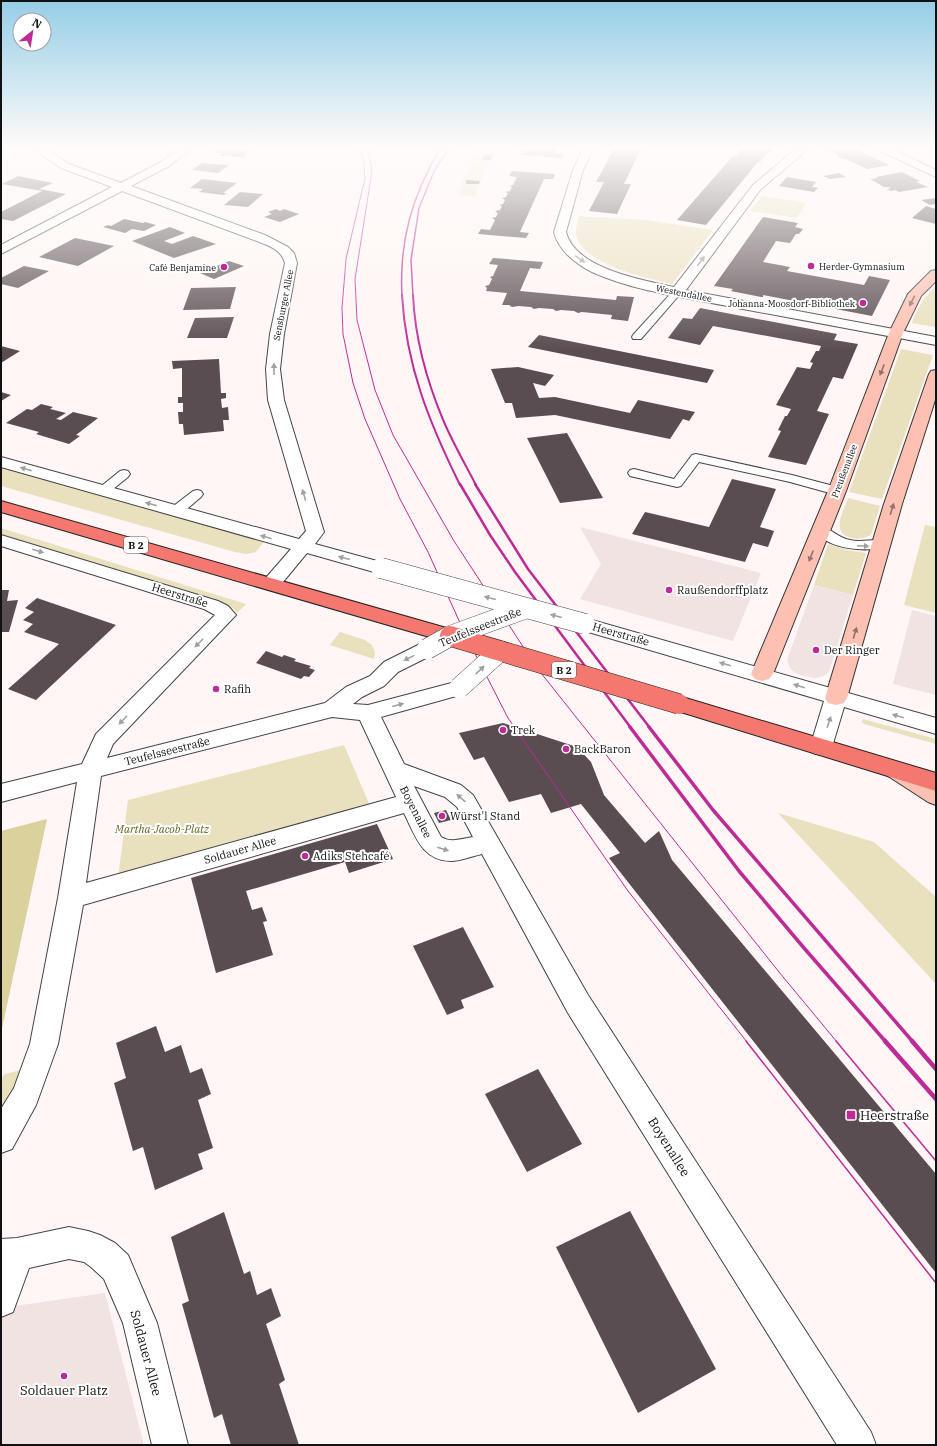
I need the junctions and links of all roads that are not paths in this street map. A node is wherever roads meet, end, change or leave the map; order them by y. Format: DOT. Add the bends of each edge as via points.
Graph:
graph roads {
  1 [pos="65,216"];
  2 [pos="201,216"];
  3 [pos="565,216"];
  4 [pos="735,216"];
  5 [pos="1,250"];
  6 [pos="936,274"];
  7 [pos="677,292"];
  8 [pos="896,333"];
  9 [pos="637,337"];
  10 [pos="936,341"];
  11 [pos="936,374"];
  12 [pos="1,462"];
  13 [pos="634,473"];
  14 [pos="124,474"];
  15 [pos="103,491"];
  16 [pos="836,491"];
  17 [pos="197,494"];
  18 [pos="1,506"];
  19 [pos="176,511"];
  20 [pos="821,530"];
  21 [pos="1,540"];
  22 [pos="882,544"];
  23 [pos="304,548"];
  24 [pos="271,584"];
  25 [pos="527,608"];
  26 [pos="450,636"];
  27 [pos="500,651"];
  28 [pos="762,674"];
  29 [pos="836,698"];
  30 [pos="332,709"];
  31 [pos="368,713"];
  32 [pos="936,726"];
  33 [pos="821,747"];
  34 [pos="395,770"];
  35 [pos="895,770"];
  36 [pos="90,771"];
  37 [pos="936,782"];
  38 [pos="1,793"];
  39 [pos="936,796"];
  40 [pos="410,802"];
  41 [pos="488,843"];
  42 [pos="71,898"];
  43 [pos="1,1138"];
  44 [pos="9,1254"];
  45 [pos="1,1300"];
  46 [pos="170,1445"];
  47 [pos="858,1445"];
  1 -- 5 [label="street"];
  23 -- 2 [label="street, Sensburger Allee, one-way" via="315,532 276,400 274,369 290,256 285,249"];
  3 -- 7 [label="street, Westendallee, one-way" via="560,232 562,242 576,256 596,269 628,281"];
  7 -- 4 [label="street, one-way"];
  6 -- 8 [label="street, Preußenallee, one-way" via="916,294"];
  7 -- 8 [label="street, Westendallee"];
  7 -- 9 [label="lane"];
  8 -- 10 [label="street, Westendallee"];
  8 -- 16 [label="street, Preußenallee, one-way"];
  22 -- 11 [label="street, one-way"];
  15 -- 12 [label="street, Heerstraße, one-way"];
  13 -- 16 [label="lane" via="677,483 696,458"];
  14 -- 15 [label="lane"];
  19 -- 15 [label="street, Heerstraße, one-way"];
  16 -- 20 [label="street, Preußenallee"];
  17 -- 19 [label="lane"];
  18 -- 24 [label="main road, B 2"];
  23 -- 19 [label="street, Heerstraße, one-way"];
  20 -- 22 [label="lane, one-way" via="833,540 864,547"];
  20 -- 28 [label="street, Preußenallee, one-way"];
  21 -- 36 [label="street, Heerstraße, one-way" via="211,605 226,615 104,740"];
  29 -- 22 [label="street, one-way"];
  23 -- 24 [label="street"];
  25 -- 23 [label="street, Heerstraße, one-way, bridge"];
  24 -- 26 [label="main road, B 2"];
  25 -- 26 [label="street, Teufelsseestraße, bridge"];
  28 -- 25 [label="street, Heerstraße, one-way, bridge"];
  26 -- 27 [label="main road, B 2, bridge"];
  26 -- 30 [label="street, Teufelsseestraße, one-way, bridge" via="391,667 376,681 354,692"];
  31 -- 27 [label="street, Teufelsseestraße, one-way, bridge" via="459,688"];
  27 -- 33 [label="main road, B 2, bridge"];
  29 -- 28 [label="street, Heerstraße, one-way"];
  32 -- 29 [label="street, Heerstraße, one-way"];
  33 -- 29 [label="street, one-way"];
  30 -- 31 [label="street, Teufelsseestraße"];
  30 -- 36 [label="street, Teufelsseestraße"];
  31 -- 34 [label="street, Boyenallee"];
  33 -- 35 [label="main road, B 2"];
  34 -- 40 [label="street, Boyenallee"];
  41 -- 34 [label="street, Boyenallee, one-way" via="466,801 453,791"];
  35 -- 37 [label="main road, B 2"];
  35 -- 39 [label="street"];
  36 -- 38 [label="street, Teufelsseestraße"];
  36 -- 42 [label="street"];
  40 -- 41 [label="street, Boyenallee, one-way" via="432,844 442,850 452,851"];
  40 -- 42 [label="street, Soldauer Allee"];
  41 -- 47 [label="street, Boyenallee" via="578,1004"];
  42 -- 43 [label="street" via="44,1044 26,1095"];
  44 -- 45 [label="street"];
  44 -- 46 [label="street, Soldauer Allee" via="70,1243 88,1247 103,1255 116,1267 140,1323"];
}
